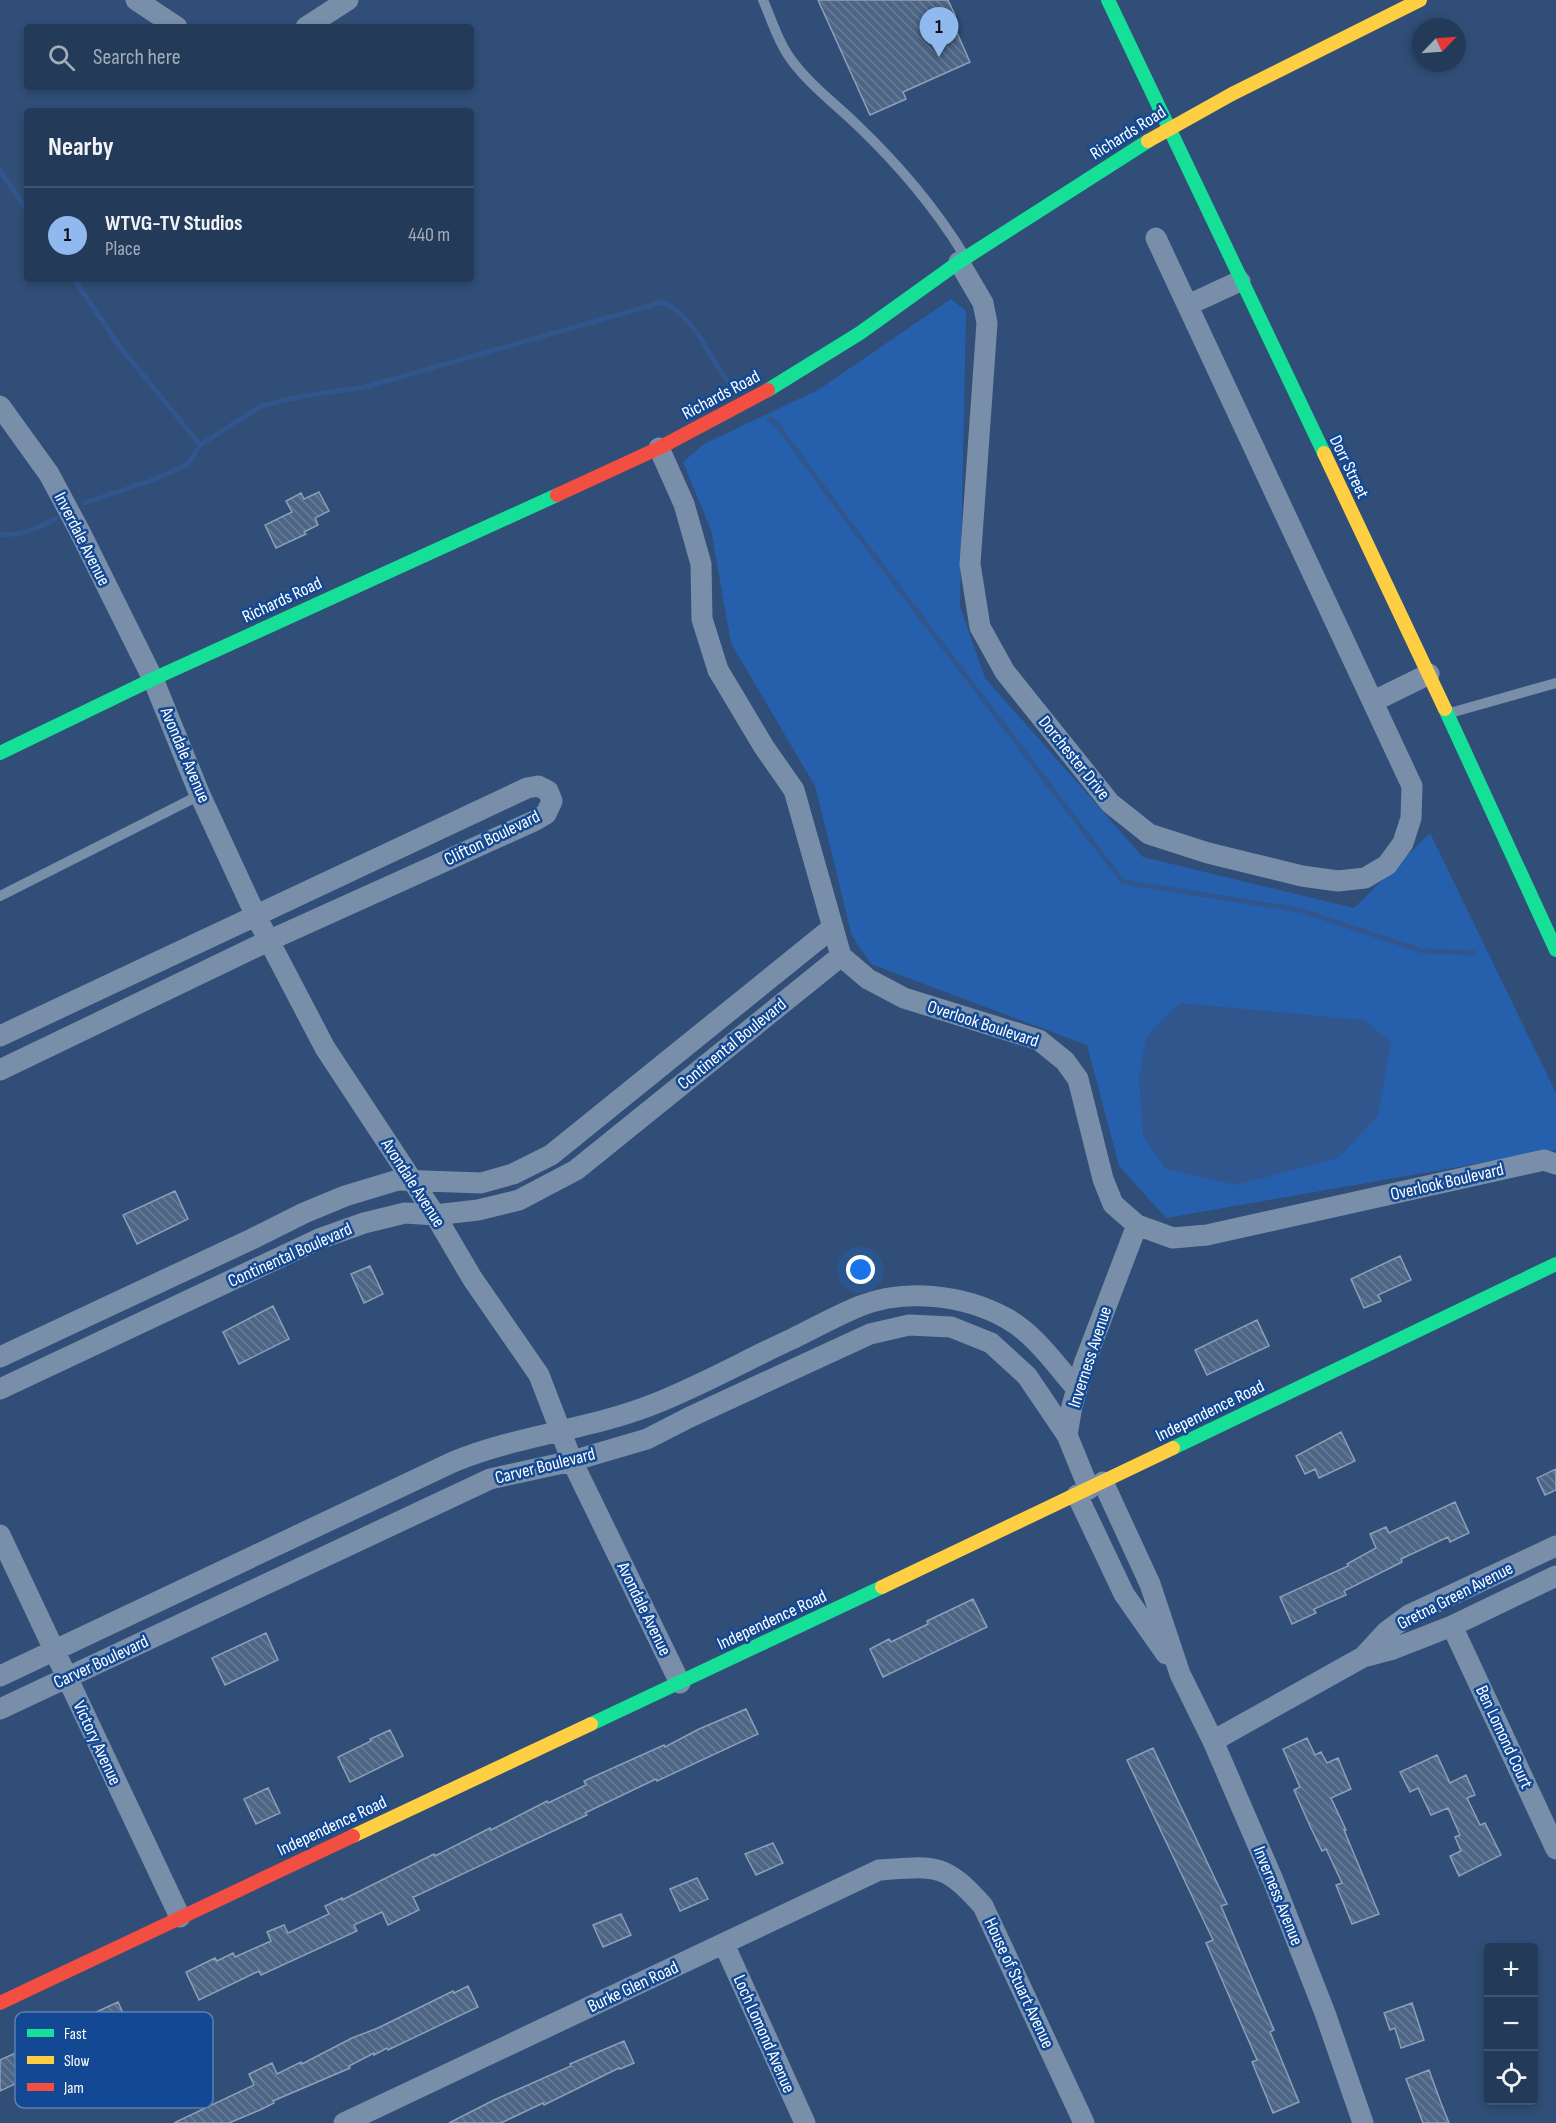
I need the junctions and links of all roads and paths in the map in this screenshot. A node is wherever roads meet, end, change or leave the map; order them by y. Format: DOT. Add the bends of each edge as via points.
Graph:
graph roads {
  1 [pos="136,0"];
  2 [pos="348,0"];
  3 [pos="763,0"];
  4 [pos="1108,0"];
  5 [pos="1420,0"];
  6 [pos="172,24"];
  7 [pos="311,24"];
  8 [pos="1168,128"];
  9 [pos="1156,238"];
  10 [pos="962,260"];
  11 [pos="1240,281"];
  12 [pos="1188,305"];
  13 [pos="0,406"];
  14 [pos="659,448"];
  15 [pos="1429,674"];
  16 [pos="153,679"];
  17 [pos="1556,682"];
  18 [pos="1374,701"];
  19 [pos="1447,714"];
  20 [pos="0,753"];
  21 [pos="200,795"];
  22 [pos="0,896"];
  23 [pos="256,916"];
  24 [pos="832,928"];
  25 [pos="268,941"];
  26 [pos="1556,950"];
  27 [pos="841,956"];
  28 [pos="0,1036"];
  29 [pos="0,1070"];
  30 [pos="1556,1164"];
  31 [pos="412,1180"];
  32 [pos="435,1215"];
  33 [pos="1137,1225"];
  34 [pos="1556,1264"];
  35 [pos="0,1357"];
  36 [pos="0,1389"];
  37 [pos="1077,1389"];
  38 [pos="560,1431"];
  39 [pos="1067,1435"];
  40 [pos="572,1461"];
  41 [pos="1090,1489"];
  42 [pos="0,1535"];
  43 [pos="1556,1546"];
  44 [pos="1556,1576"];
  45 [pos="1456,1593"];
  46 [pos="1419,1610"];
  47 [pos="1460,1622"];
  48 [pos="1431,1634"];
  49 [pos="54,1651"];
  50 [pos="1363,1657"];
  51 [pos="1180,1674"];
  52 [pos="0,1676"];
  53 [pos="66,1678"];
  54 [pos="680,1683"];
  55 [pos="0,1709"];
  56 [pos="1213,1740"];
  57 [pos="1556,1849"];
  58 [pos="927,1867"];
  59 [pos="180,1917"];
  60 [pos="724,1944"];
  61 [pos="0,2003"];
  62 [pos="344,2123"];
  63 [pos="805,2123"];
  64 [pos="1084,2123"];
  65 [pos="1363,2123"];
  1 -- 6 [label="street"];
  2 -- 7 [label="street"];
  3 -- 10 [label="lane" via="787,54 909,179 944,221"];
  4 -- 8 [label="street, Dorr Street"];
  5 -- 8 [label="street, Richards Road"];
  8 -- 10 [label="street, Richards Road"];
  8 -- 11 [label="street, Dorr Street"];
  9 -- 12 [label="street, Dorchester Drive"];
  10 -- 14 [label="street, Richards Road" via="860,333 784,381"];
  10 -- 18 [label="street, Dorchester Drive" via="983,303 987,323 970,564 980,627 1005,672 1110,803 1149,834 1209,853 1302,876 1338,881 1365,878 1387,865 1403,843 1411,818 1412,786"];
  11 -- 12 [label="street"];
  11 -- 15 [label="street, Dorr Street"];
  12 -- 18 [label="street, Dorchester Drive"];
  13 -- 16 [label="street, Inverdale Avenue" via="49,474"];
  14 -- 16 [label="street, Richards Road"];
  14 -- 24 [label="street" via="684,504 700,564 702,619 718,670 794,790"];
  15 -- 18 [label="street"];
  15 -- 19 [label="street, Dorr Street"];
  16 -- 20 [label="street, Richards Road"];
  16 -- 21 [label="street, Avondale Avenue"];
  17 -- 19 [label="lane"];
  19 -- 26 [label="street, Dorr Street"];
  21 -- 22 [label="lane"];
  21 -- 23 [label="street, Avondale Avenue"];
  23 -- 25 [label="street, Avondale Avenue"];
  23 -- 25 [label="street, Clifton Boulevard" via="527,788 538,786 548,791 552,801 546,814 534,821"];
  23 -- 28 [label="street, Clifton Boulevard"];
  24 -- 27 [label="street"];
  24 -- 31 [label="street, Continental Boulevard" via="551,1155 513,1174 481,1183"];
  25 -- 29 [label="street, Clifton Boulevard"];
  25 -- 31 [label="street, Avondale Avenue" via="325,1048"];
  27 -- 32 [label="street, Continental Boulevard" via="576,1170 519,1200"];
  27 -- 33 [label="street, Overlook Boulevard" via="868,979 904,998 1040,1040 1065,1061 1078,1079 1113,1204"];
  30 -- 33 [label="street, Overlook Boulevard" via="1544,1160 1207,1235 1173,1238"];
  31 -- 32 [label="street, Avondale Avenue"];
  31 -- 35 [label="street, Continental Boulevard" via="377,1185 304,1213"];
  32 -- 36 [label="street, Continental Boulevard" via="405,1213 319,1239"];
  32 -- 38 [label="street, Avondale Avenue" via="472,1278 539,1376"];
  33 -- 37 [label="street, Inverness Avenue"];
  34 -- 41 [label="street, Independence Road"];
  37 -- 38 [label="street, Carver Boulevard" via="1031,1336 1006,1319 948,1298 914,1296 862,1306 655,1404"];
  37 -- 39 [label="street, Inverness Avenue"];
  38 -- 40 [label="street, Avondale Avenue"];
  38 -- 49 [label="street, Carver Boulevard" via="483,1450 453,1462"];
  39 -- 40 [label="street, Carver Boulevard" via="1027,1376 991,1342 951,1327 909,1325 870,1334 647,1439"];
  39 -- 41 [label="street, Inverness Avenue"];
  40 -- 53 [label="street, Carver Boulevard" via="490,1479"];
  40 -- 54 [label="street, Avondale Avenue"];
  41 -- 51 [label="street, Inverness Avenue" via="1150,1584"];
  41 -- 51 [label="street, Inverness Avenue" via="1124,1594"];
  41 -- 54 [label="street, Independence Road"];
  42 -- 49 [label="street, Victory Avenue"];
  43 -- 45 [label="street, Gretna Green Avenue"];
  44 -- 47 [label="street, Gretna Green Avenue"];
  45 -- 46 [label="street, Gretna Green Avenue"];
  45 -- 47 [label="street, Ben Lomond Court"];
  46 -- 48 [label="street"];
  46 -- 50 [label="street, Gretna Green Avenue" via="1386,1632"];
  47 -- 48 [label="street, Gretna Green Avenue"];
  47 -- 57 [label="street, Ben Lomond Court"];
  48 -- 50 [label="street, Gretna Green Avenue"];
  49 -- 52 [label="street, Carver Boulevard"];
  49 -- 53 [label="street, Victory Avenue"];
  50 -- 56 [label="street, Gretna Green Avenue"];
  51 -- 56 [label="street, Inverness Avenue"];
  53 -- 55 [label="street, Carver Boulevard"];
  53 -- 59 [label="street, Victory Avenue"];
  54 -- 59 [label="street, Independence Road"];
  56 -- 65 [label="street, Inverness Avenue" via="1273,1880"];
  58 -- 60 [label="street, Burke Glen Road" via="879,1870"];
  58 -- 64 [label="street, House of Stuart Avenue" via="949,1874 983,1906"];
  59 -- 61 [label="street, Independence Road"];
  60 -- 62 [label="street, Burke Glen Road"];
  60 -- 63 [label="street, Loch Lomond Avenue"];
}
